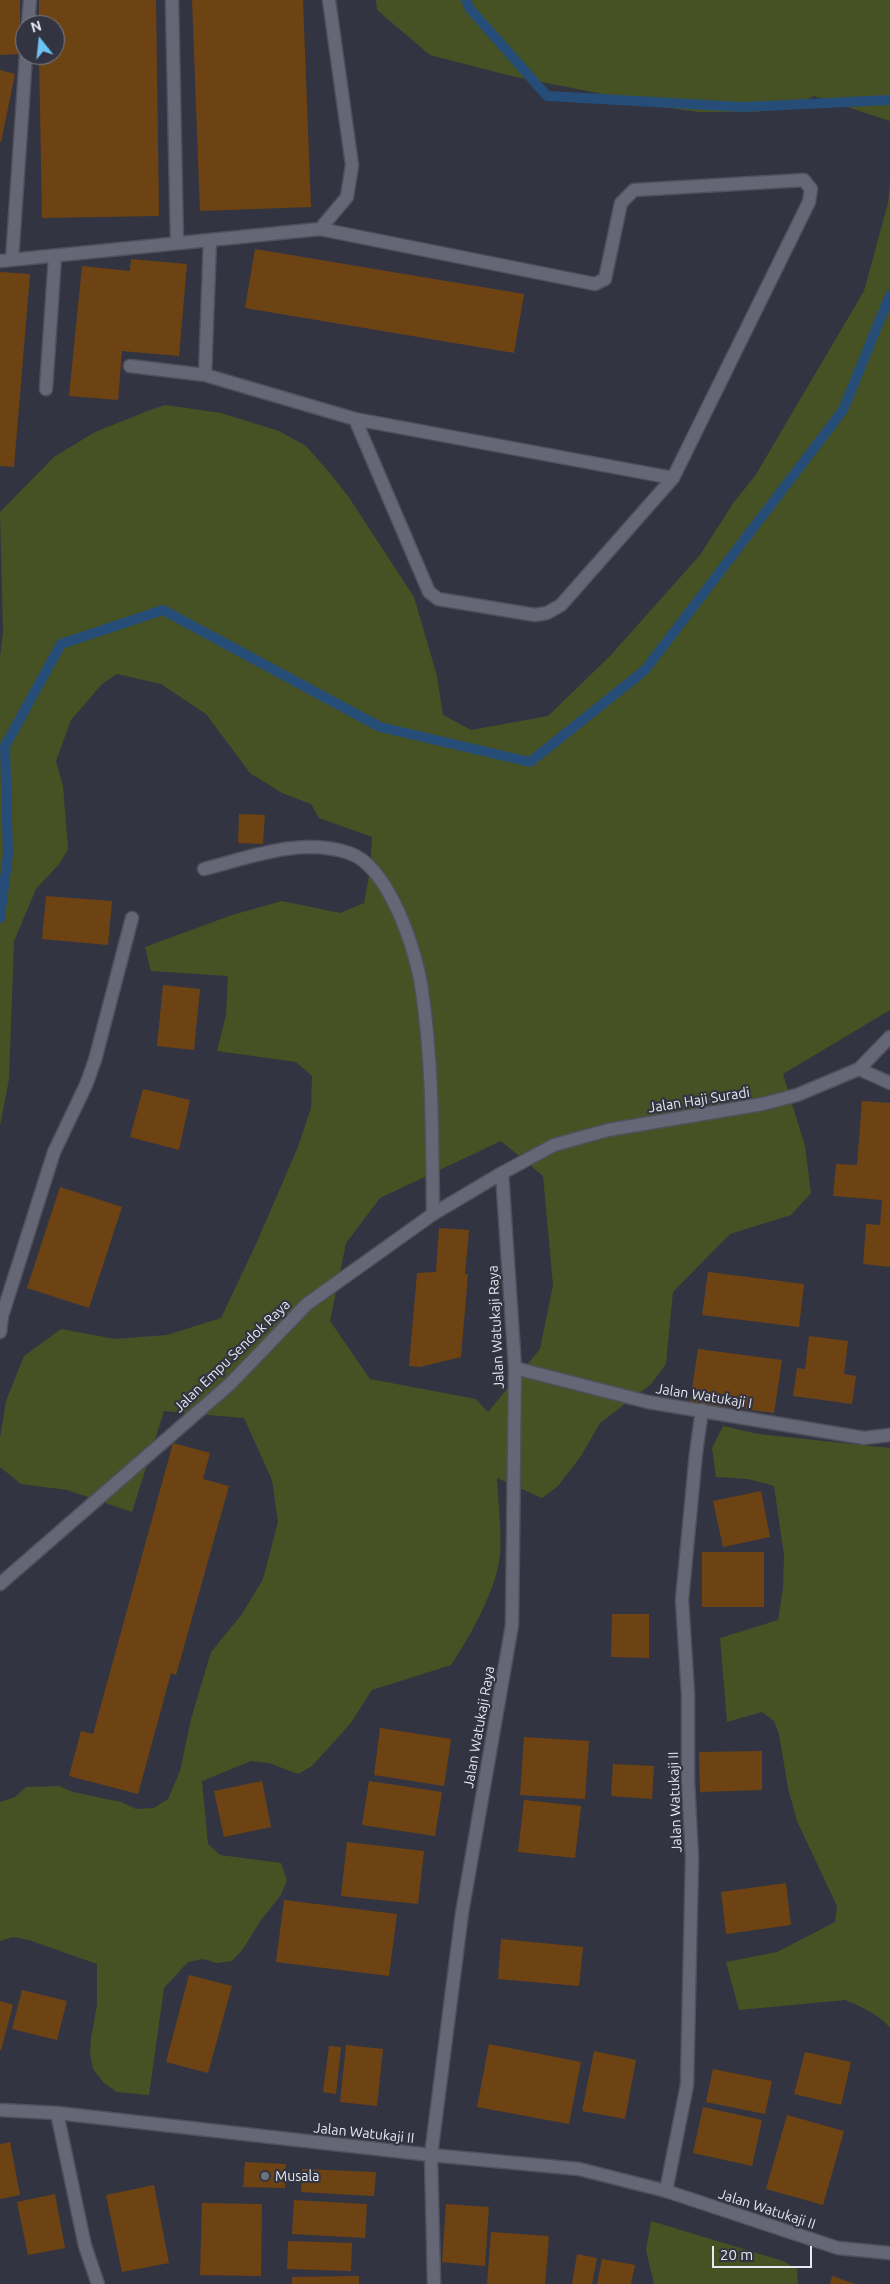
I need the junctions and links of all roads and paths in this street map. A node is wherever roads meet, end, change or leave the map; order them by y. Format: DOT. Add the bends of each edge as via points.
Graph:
graph roads {
  1 [pos="30,0"];
  2 [pos="172,0"];
  3 [pos="329,0"];
  4 [pos="29,15"];
  5 [pos="25,65"];
  6 [pos="320,229"];
  7 [pos="210,240"];
  8 [pos="177,243"];
  9 [pos="55,256"];
  10 [pos="6,260"];
  11 [pos="130,366"];
  12 [pos="205,375"];
  13 [pos="46,389"];
  14 [pos="355,418"];
  15 [pos="673,478"];
  16 [pos="204,869"];
  17 [pos="132,918"];
  18 [pos="890,1037"];
  19 [pos="859,1069"];
  20 [pos="890,1083"];
  21 [pos="502,1173"];
  22 [pos="433,1214"];
  23 [pos="0,1332"];
  24 [pos="515,1368"];
  25 [pos="702,1410"];
  26 [pos="890,1435"];
  27 [pos="0,1584"];
  28 [pos="0,2110"];
  29 [pos="56,2113"];
  30 [pos="431,2155"];
  31 [pos="666,2191"];
  32 [pos="890,2253"];
  33 [pos="98,2284"];
  34 [pos="434,2284"];
  1 -- 4 [label="street"];
  2 -- 8 [label="street"];
  3 -- 6 [label="street" via="352,165 347,197"];
  5 -- 10 [label="street"];
  6 -- 7 [label="street"];
  6 -- 15 [label="street" via="595,284 605,279 621,202 634,190 804,180 811,189 809,202"];
  7 -- 8 [label="street"];
  7 -- 12 [label="street"];
  8 -- 9 [label="street"];
  9 -- 10 [label="street"];
  9 -- 13 [label="street"];
  11 -- 12 [label="street"];
  12 -- 14 [label="street"];
  14 -- 15 [label="street"];
  14 -- 15 [label="street" via="429,592 438,599 535,615 555,609"];
  16 -- 22 [label="street" via="281,849 316,846 350,853 367,863 382,879 410,944 422,990 431,1086"];
  17 -- 23 [label="street" via="95,1060 54,1152 2,1316"];
  18 -- 19 [label="street, Jalan Haji Suradi"];
  19 -- 20 [label="street"];
  19 -- 21 [label="street, Jalan Haji Suradi" via="797,1095 763,1104 608,1130 554,1145"];
  21 -- 22 [label="street, Jalan Empu Sendok Raya"];
  21 -- 24 [label="street, Jalan Watukaji Raya"];
  22 -- 27 [label="street, Jalan Empu Sendok Raya" via="307,1304 230,1384"];
  24 -- 25 [label="street, Jalan Watukaji I" via="648,1402"];
  24 -- 30 [label="street, Jalan Watukaji Raya" via="512,1625 462,1913"];
  25 -- 26 [label="street, Jalan Watukaji I" via="864,1438"];
  25 -- 31 [label="street, Jalan Watukaji II" via="682,1600 692,1858 687,2085"];
  28 -- 29 [label="street, Jalan Watukaji II"];
  29 -- 30 [label="street, Jalan Watukaji II"];
  29 -- 33 [label="street" via="85,2246"];
  30 -- 31 [label="street, Jalan Watukaji II" via="579,2170"];
  30 -- 34 [label="street, Jalan Watukaji Raya"];
  31 -- 32 [label="street, Jalan Watukaji II" via="838,2248"];
}
